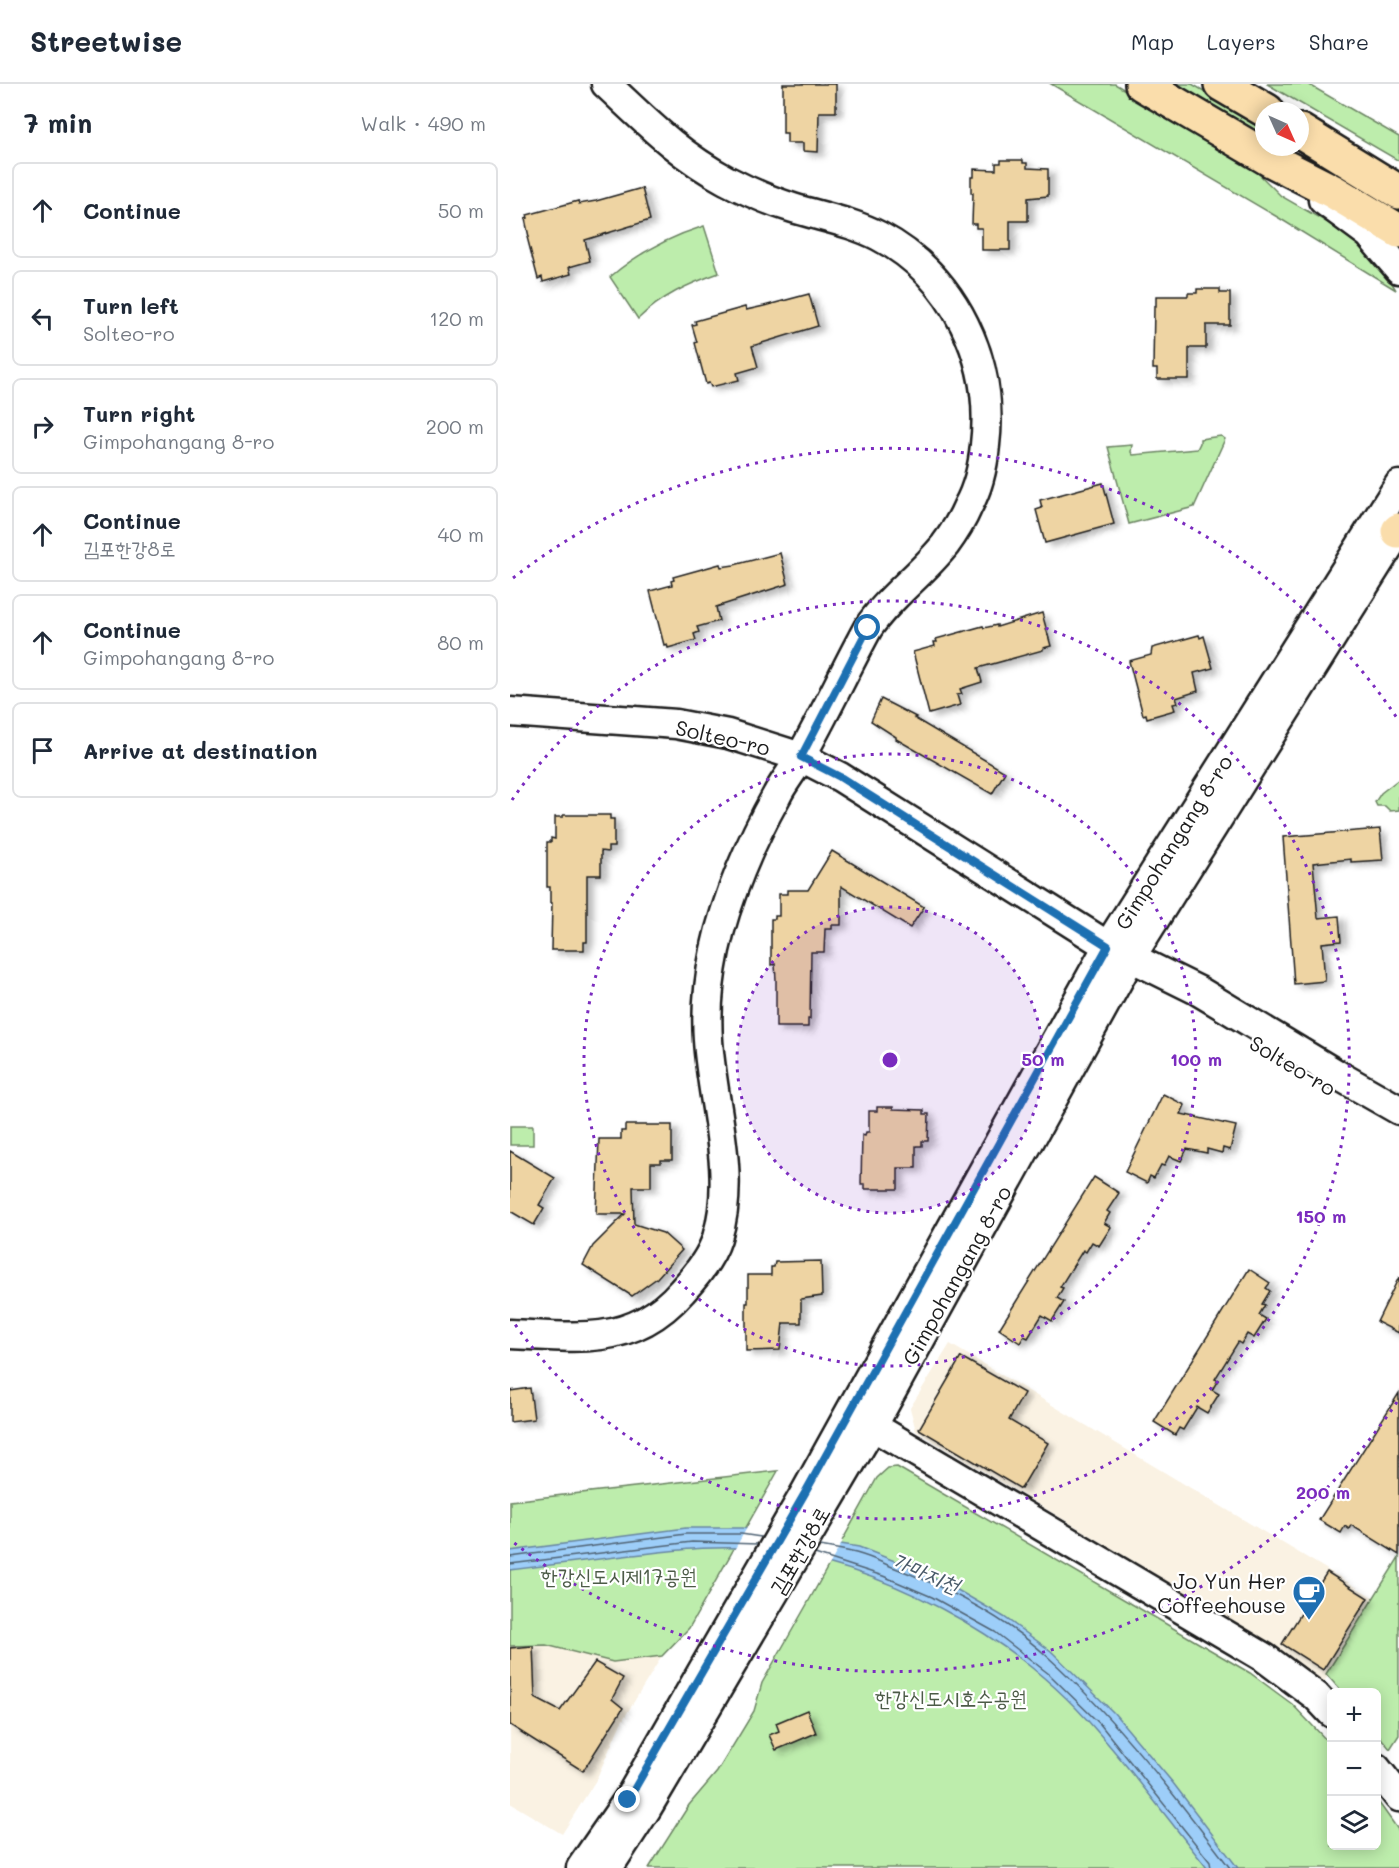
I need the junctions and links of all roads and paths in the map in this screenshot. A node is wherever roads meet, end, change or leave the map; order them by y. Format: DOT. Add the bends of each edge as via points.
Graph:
graph roads {
  1 [pos="606,84"];
  2 [pos="1142,84"];
  3 [pos="1230,89"];
  4 [pos="1255,102"];
  5 [pos="1255,104"];
  6 [pos="1309,128"];
  7 [pos="1309,137"];
  8 [pos="1271,160"];
  9 [pos="1399,172"];
  10 [pos="1399,192"];
  11 [pos="1399,231"];
  12 [pos="1399,269"];
  13 [pos="1399,466"];
  14 [pos="1399,485"];
  15 [pos="1393,528"];
  16 [pos="510,712"];
  17 [pos="801,757"];
  18 [pos="1119,951"];
  19 [pos="1399,1110"];
  20 [pos="1399,1128"];
  21 [pos="510,1334"];
  22 [pos="861,1420"];
  23 [pos="818,1495"];
  24 [pos="755,1602"];
  25 [pos="1327,1708"];
  26 [pos="1381,1773"];
  27 [pos="1399,1797"];
  28 [pos="581,1868"];
  29 [pos="608,1868"];
  1 -- 17 [label="street" via="677,150 728,181 771,200 859,227 903,251 954,305 981,365 987,431 979,478 970,503 946,544 879,611"];
  2 -- 8 [label="main road"];
  3 -- 4 [label="main road"];
  3 -- 5 [label="main road"];
  6 -- 9 [label="main road"];
  7 -- 10 [label="main road"];
  8 -- 11 [label="main road" via="1335,192"];
  8 -- 12 [label="street" via="1369,234"];
  13 -- 15 [label="street"];
  14 -- 15 [label="street, Gimpohangang 8-ro"];
  15 -- 18 [label="street, Gimpohangang 8-ro"];
  16 -- 17 [label="street, Solteo-ro" via="676,724 728,734"];
  17 -- 18 [label="street, Solteo-ro" via="856,787"];
  17 -- 21 [label="street" via="777,794 734,886 715,952 708,1041 724,1188 713,1247 693,1280 671,1303 643,1322 601,1335"];
  18 -- 19 [label="street, Solteo-ro" via="1197,990"];
  18 -- 20 [label="street, Solteo-ro" via="1183,1000"];
  18 -- 22 [label="street, Gimpohangang 8-ro"];
  22 -- 23 [label="street, Gimpohangang 8-ro"];
  22 -- 25 [label="street" via="1265,1658"];
  23 -- 24 [label="street, 김포한강8로"];
  24 -- 28 [label="street"];
  24 -- 29 [label="street" via="647,1808"];
  26 -- 27 [label="street"];
}
